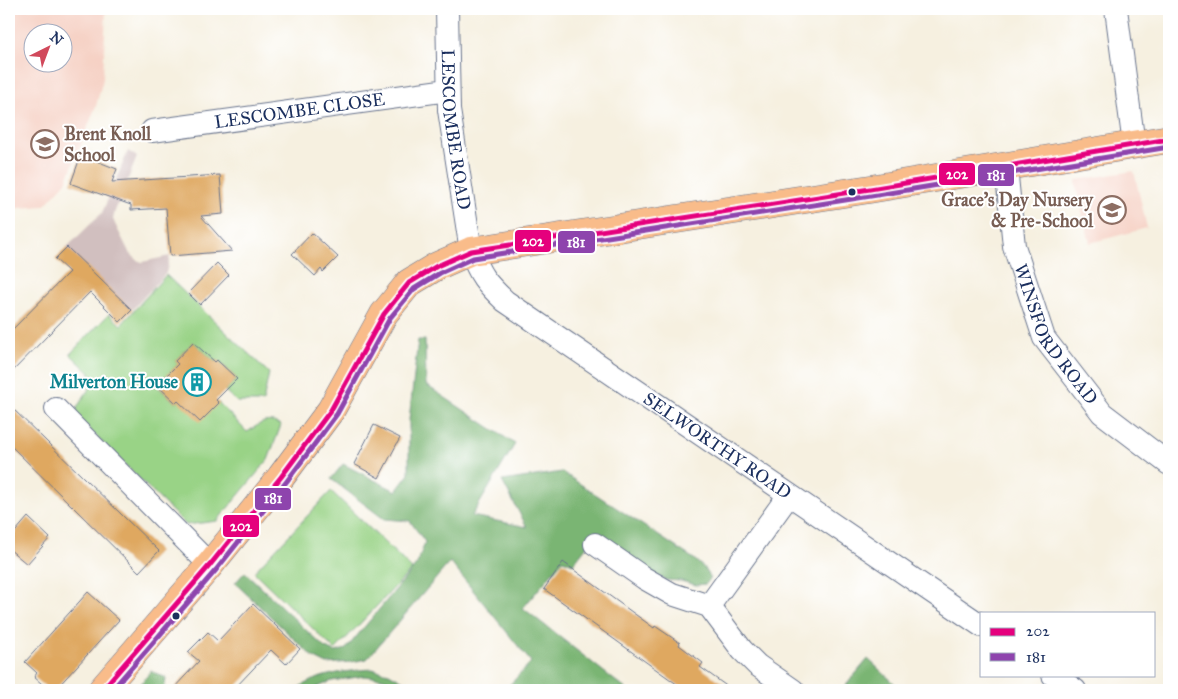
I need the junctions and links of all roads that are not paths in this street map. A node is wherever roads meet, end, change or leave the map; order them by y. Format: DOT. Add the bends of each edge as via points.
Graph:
graph roads {
  1 [pos="447,9"];
  2 [pos="1116,9"];
  3 [pos="448,90"];
  4 [pos="152,131"];
  5 [pos="1169,139"];
  6 [pos="1134,145"];
  7 [pos="1006,167"];
  8 [pos="471,251"];
  9 [pos="56,409"];
  10 [pos="1169,464"];
  11 [pos="789,495"];
  12 [pos="596,544"];
  13 [pos="210,565"];
  14 [pos="709,606"];
  15 [pos="980,625"];
  16 [pos="1054,676"];
  17 [pos="102,690"];
  18 [pos="793,690"];
  19 [pos="1075,690"];
  1 -- 3 [label="street, LESCOMBE ROAD"];
  2 -- 6 [label="street"];
  3 -- 4 [label="street, LESCOMBE CLOSE"];
  3 -- 8 [label="street, LESCOMBE ROAD"];
  5 -- 6 [label="main road"];
  6 -- 7 [label="main road"];
  7 -- 8 [label="main road"];
  7 -- 10 [label="street, WINSFORD ROAD" via="1014,246 1044,338 1102,413"];
  8 -- 11 [label="street, SELWORTHY ROAD" via="486,284 505,301"];
  8 -- 13 [label="main road" via="409,283 396,298 331,410"];
  9 -- 13 [label="street"];
  11 -- 14 [label="street"];
  11 -- 15 [label="street, SELWORTHY ROAD"];
  12 -- 14 [label="street" via="658,586"];
  13 -- 17 [label="main road"];
  14 -- 18 [label="street" via="742,650 757,665"];
  16 -- 19 [label="street"];
}
